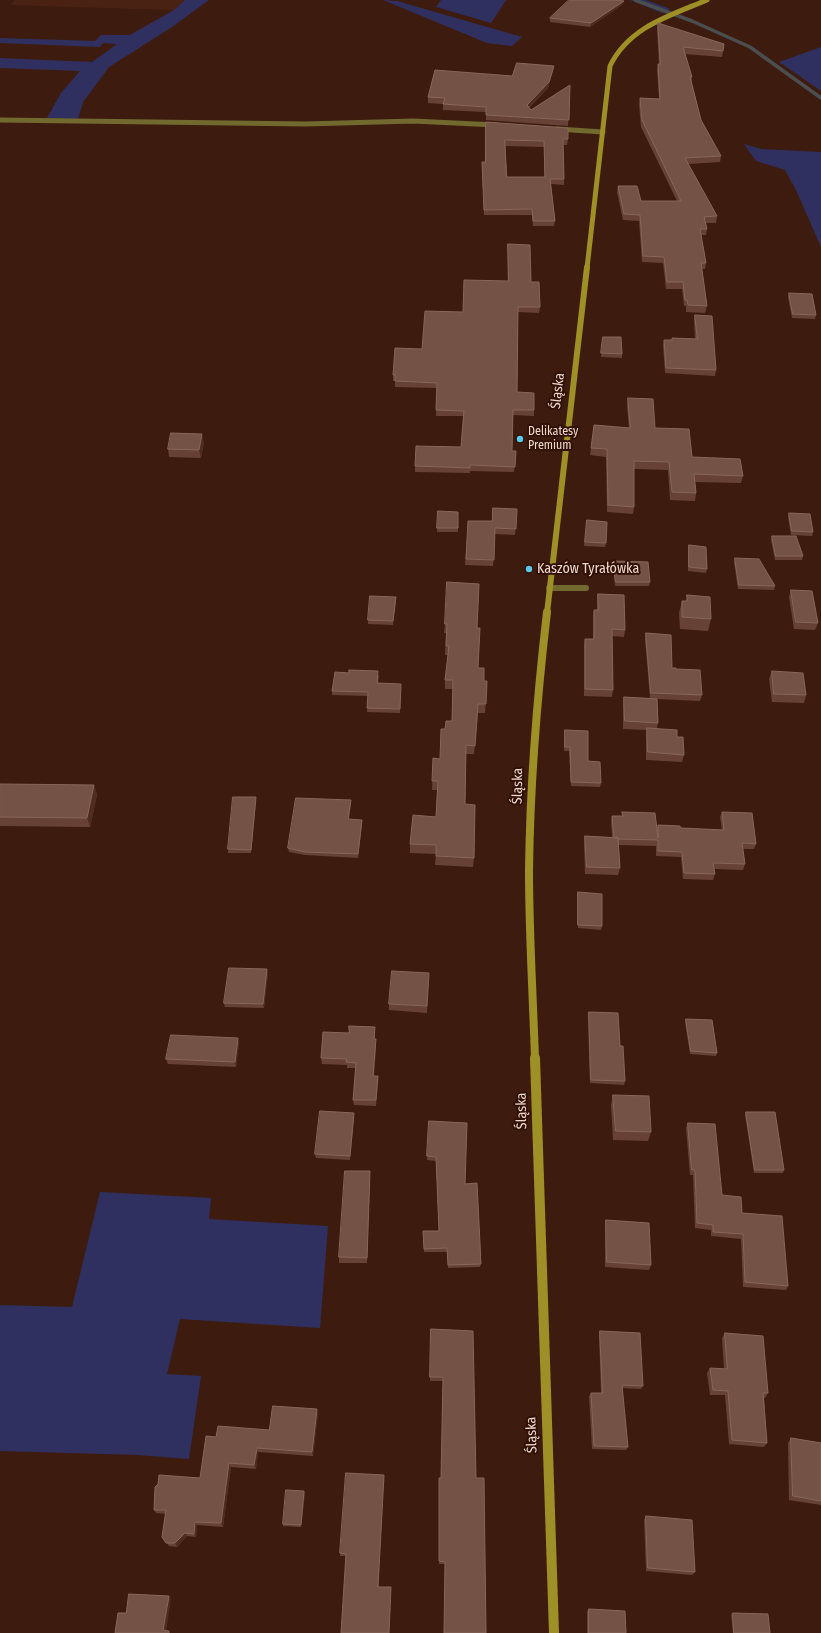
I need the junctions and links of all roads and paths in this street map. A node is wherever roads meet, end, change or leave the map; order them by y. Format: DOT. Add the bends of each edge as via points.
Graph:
graph roads {
  1 [pos="707,0"];
  2 [pos="0,120"];
  3 [pos="500,125"];
  4 [pos="551,128"];
  5 [pos="603,132"];
  6 [pos="549,588"];
  7 [pos="586,588"];
  8 [pos="554,1633"];
  1 -- 5 [label="main road, Śląska" via="639,32 613,57"];
  2 -- 3 [label="street" via="306,124 413,121"];
  4 -- 5 [label="street"];
  5 -- 6 [label="main road, Śląska"];
  6 -- 7 [label="street"];
  6 -- 8 [label="main road, Śląska" via="535,727 529,872"];
}
